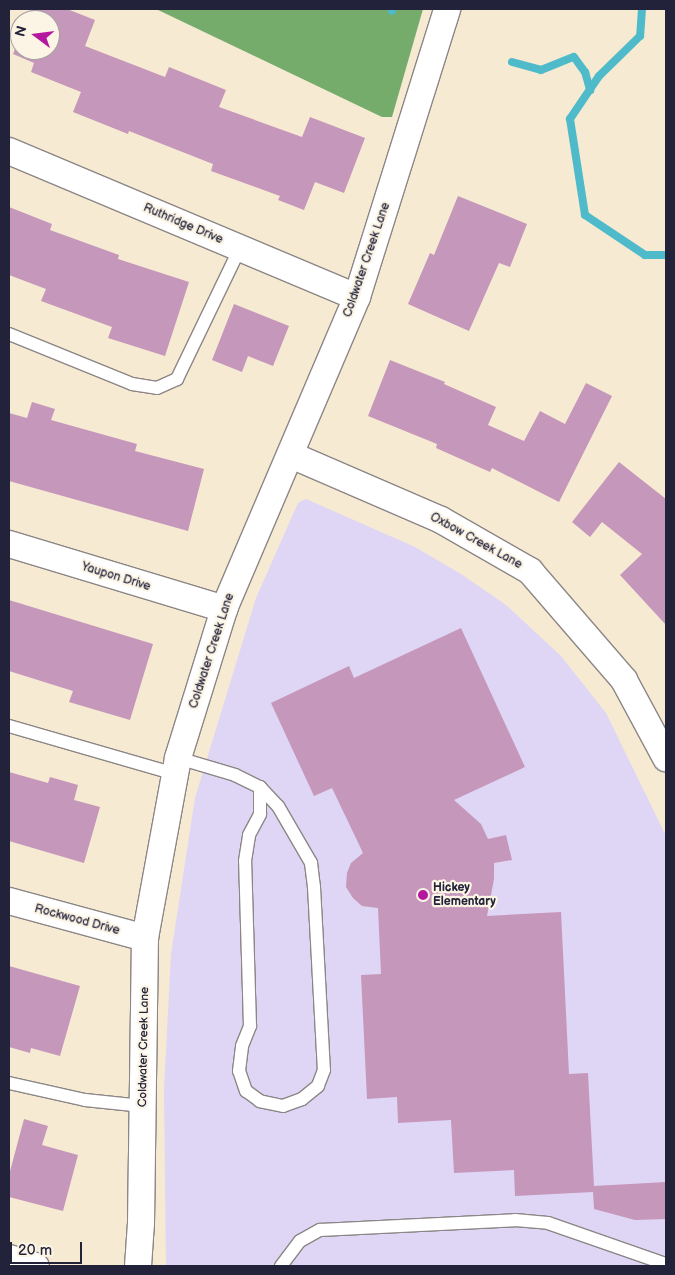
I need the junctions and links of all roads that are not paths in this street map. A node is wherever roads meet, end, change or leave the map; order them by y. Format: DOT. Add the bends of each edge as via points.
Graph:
graph roads {
  1 [pos="447,9"];
  2 [pos="9,151"];
  3 [pos="240,248"];
  4 [pos="357,297"];
  5 [pos="9,334"];
  6 [pos="290,455"];
  7 [pos="9,544"];
  8 [pos="224,609"];
  9 [pos="9,726"];
  10 [pos="666,758"];
  11 [pos="176,766"];
  12 [pos="260,787"];
  13 [pos="9,901"];
  14 [pos="145,938"];
  15 [pos="9,1083"];
  16 [pos="143,1106"];
  17 [pos="9,1258"];
  18 [pos="666,1264"];
  19 [pos="36,1266"];
  20 [pos="138,1266"];
  21 [pos="281,1266"];
  1 -- 4 [label="street, Coldwater Creek Lane"];
  2 -- 3 [label="street, Ruthridge Drive"];
  3 -- 4 [label="street, Ruthridge Drive"];
  3 -- 5 [label="lane" via="177,378 157,388 132,384"];
  4 -- 6 [label="street, Coldwater Creek Lane"];
  6 -- 8 [label="street, Coldwater Creek Lane"];
  6 -- 10 [label="street, Oxbow Creek Lane" via="441,520 530,570 624,680"];
  7 -- 8 [label="street, Yaupon Drive"];
  8 -- 11 [label="street, Coldwater Creek Lane"];
  9 -- 11 [label="lane"];
  11 -- 12 [label="lane" via="235,775"];
  11 -- 14 [label="street, Coldwater Creek Lane"];
  12 -- 12 [label="lane" via="260,814 249,835 245,862 250,1026 242,1046 239,1071 246,1091 260,1101 283,1106 302,1099 318,1086 324,1070 314,887 311,862 278,806"];
  13 -- 14 [label="street, Rockwood Drive"];
  14 -- 16 [label="street, Coldwater Creek Lane"];
  15 -- 16 [label="lane" via="85,1100"];
  16 -- 20 [label="street, Coldwater Creek Lane" via="142,1223"];
  17 -- 19 [label="street"];
  18 -- 21 [label="lane" via="548,1222 515,1220 320,1230 300,1241"];
}
